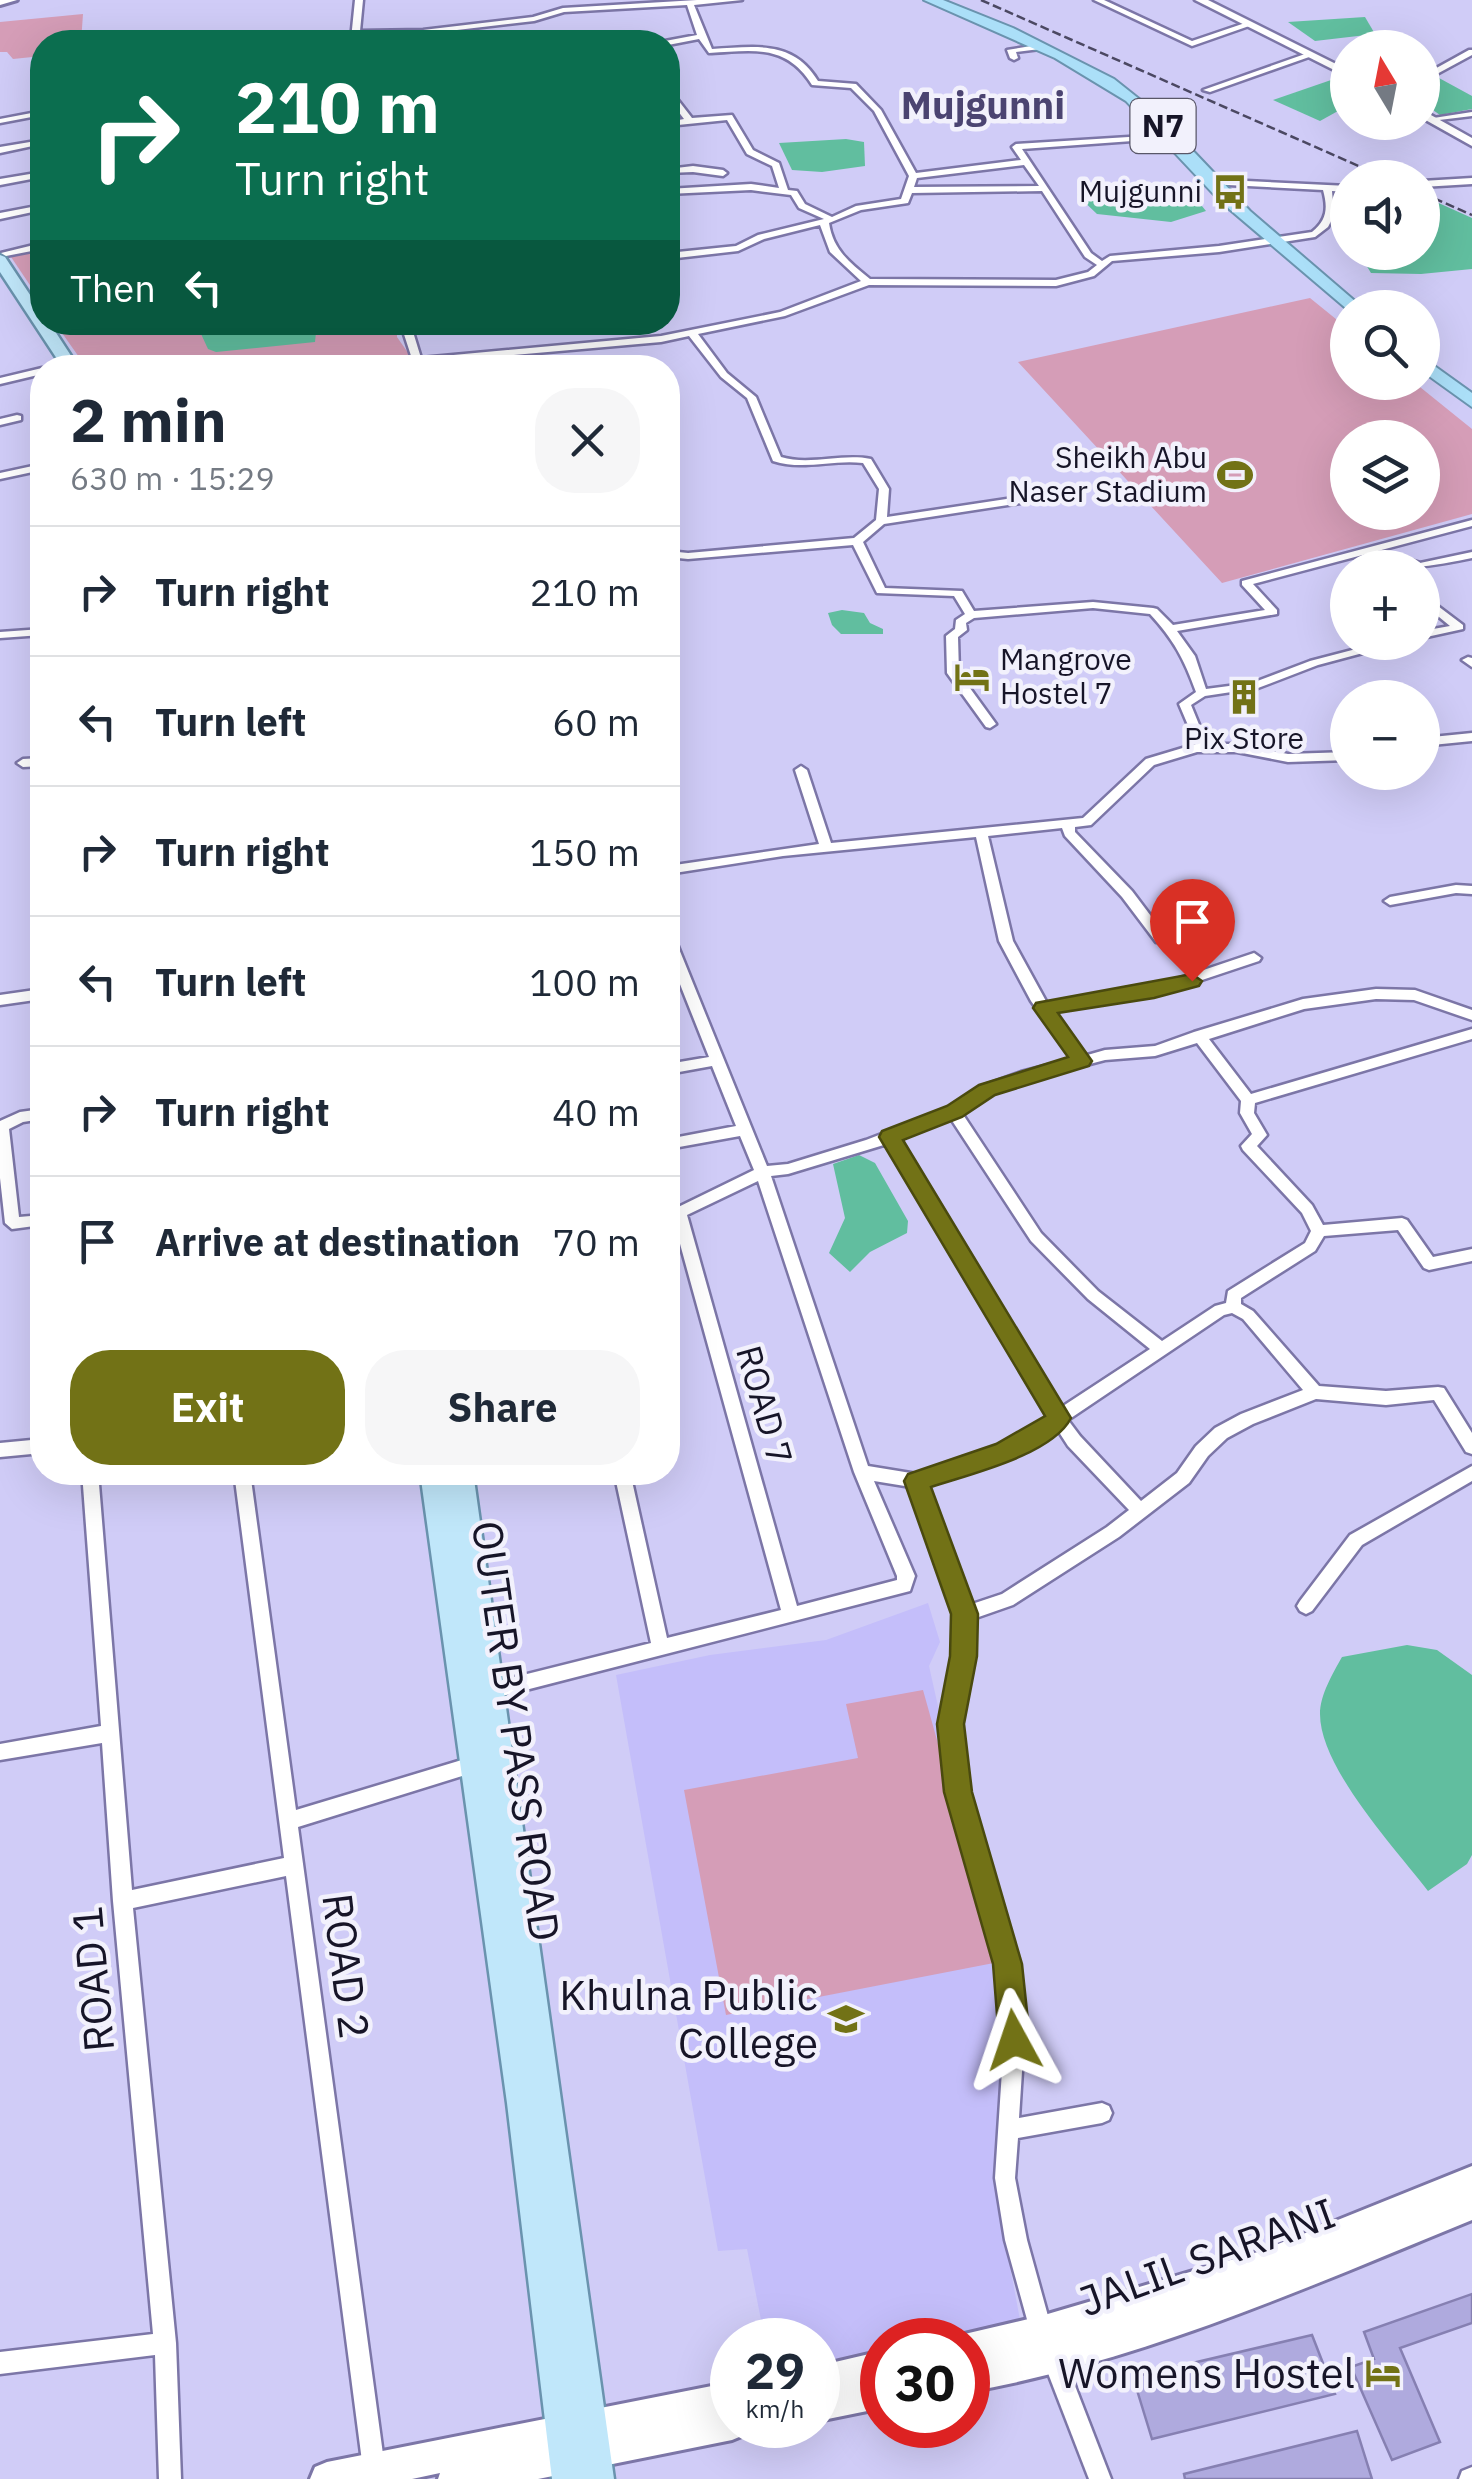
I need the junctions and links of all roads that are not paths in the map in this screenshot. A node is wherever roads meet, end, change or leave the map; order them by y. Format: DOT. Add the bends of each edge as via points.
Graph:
graph roads {
  1 [pos="11,0"];
  2 [pos="359,0"];
  3 [pos="738,0"];
  4 [pos="931,0"];
  5 [pos="1098,0"];
  6 [pos="1200,0"];
  7 [pos="0,2"];
  8 [pos="690,4"];
  9 [pos="1248,25"];
  10 [pos="356,30"];
  11 [pos="440,30"];
  12 [pos="701,36"];
  13 [pos="680,40"];
  14 [pos="1037,46"];
  15 [pos="1472,52"];
  16 [pos="1308,56"];
  17 [pos="1014,58"];
  18 [pos="1330,66"];
  19 [pos="1440,70"];
  20 [pos="1207,90"];
  21 [pos="680,108"];
  22 [pos="1472,114"];
  23 [pos="30,115"];
  24 [pos="1440,115"];
  25 [pos="0,120"];
  26 [pos="690,121"];
  27 [pos="680,122"];
  28 [pos="1440,124"];
  29 [pos="1174,136"];
  30 [pos="1472,143"];
  31 [pos="30,144"];
  32 [pos="0,150"];
  33 [pos="1024,162"];
  34 [pos="680,170"];
  35 [pos="724,172"];
  36 [pos="913,176"];
  37 [pos="30,177"];
  38 [pos="1209,181"];
  39 [pos="1472,181"];
  40 [pos="0,182"];
  41 [pos="1440,183"];
  42 [pos="1045,188"];
  43 [pos="910,190"];
  44 [pos="1328,190"];
  45 [pos="680,191"];
  46 [pos="784,192"];
  47 [pos="30,210"];
  48 [pos="0,216"];
  49 [pos="828,221"];
  50 [pos="1272,240"];
  51 [pos="30,249"];
  52 [pos="680,255"];
  53 [pos="1,256"];
  54 [pos="1100,263"];
  55 [pos="868,282"];
  56 [pos="1333,290"];
  57 [pos="30,293"];
  58 [pos="30,303"];
  59 [pos="692,332"];
  60 [pos="680,334"];
  61 [pos="636,335"];
  62 [pos="674,335"];
  63 [pos="638,341"];
  64 [pos="505,355"];
  65 [pos="30,373"];
  66 [pos="1440,376"];
  67 [pos="0,380"];
  68 [pos="1472,402"];
  69 [pos="18,418"];
  70 [pos="0,422"];
  71 [pos="30,470"];
  72 [pos="0,476"];
  73 [pos="1078,498"];
  74 [pos="881,521"];
  75 [pos="1472,523"];
  76 [pos="857,541"];
  77 [pos="680,555"];
  78 [pos="1472,555"];
  79 [pos="1440,562"];
  80 [pos="1440,612"];
  81 [pos="971,616"];
  82 [pos="1170,629"];
  83 [pos="1440,632"];
  84 [pos="30,633"];
  85 [pos="0,635"];
  86 [pos="1330,659"];
  87 [pos="1202,692"];
  88 [pos="990,724"];
  89 [pos="1472,736"];
  90 [pos="1440,740"];
  91 [pos="1203,748"];
  92 [pos="1330,757"];
  93 [pos="30,763"];
  94 [pos="24,764"];
  95 [pos="801,770"];
  96 [pos="1068,824"];
  97 [pos="980,832"];
  98 [pos="826,847"];
  99 [pos="680,868"];
  100 [pos="1472,890"];
  101 [pos="1390,901"];
  102 [pos="1161,939"];
  103 [pos="1254,958"];
  104 [pos="680,969"];
  105 [pos="686,984"];
  106 [pos="680,985"];
  107 [pos="30,996"];
  108 [pos="0,1000"];
  109 [pos="1044,1008"];
  110 [pos="1472,1014"];
  111 [pos="1472,1034"];
  112 [pos="1199,1036"];
  113 [pos="714,1061"];
  114 [pos="1081,1061"];
  115 [pos="680,1067"];
  116 [pos="1248,1100"];
  117 [pos="954,1112"];
  118 [pos="30,1116"];
  119 [pos="742,1130"];
  120 [pos="890,1137"];
  121 [pos="680,1142"];
  122 [pos="762,1172"];
  123 [pos="680,1212"];
  124 [pos="30,1221"];
  125 [pos="1319,1231"];
  126 [pos="680,1239"];
  127 [pos="1472,1255"];
  128 [pos="1234,1307"];
  129 [pos="1162,1350"];
  130 [pos="1315,1392"];
  131 [pos="1058,1418"];
  132 [pos="30,1447"];
  133 [pos="1472,1447"];
  134 [pos="0,1450"];
  135 [pos="862,1472"];
  136 [pos="1472,1473"];
  137 [pos="917,1481"];
  138 [pos="91,1485"];
  139 [pos="244,1485"];
  140 [pos="436,1485"];
  141 [pos="461,1485"];
  142 [pos="625,1485"];
  143 [pos="1140,1511"];
  144 [pos="1306,1606"];
  145 [pos="791,1614"];
  146 [pos="964,1614"];
  147 [pos="660,1645"];
  148 [pos="491,1691"];
  149 [pos="110,1733"];
  150 [pos="0,1752"];
  151 [pos="475,1764"];
  152 [pos="287,1822"];
  153 [pos="295,1865"];
  154 [pos="123,1901"];
  155 [pos="1102,2113"];
  156 [pos="1008,2130"];
  157 [pos="1472,2182"];
  158 [pos="1472,2204"];
  159 [pos="165,2342"];
  160 [pos="1048,2346"];
  161 [pos="990,2347"];
  162 [pos="0,2363"];
  163 [pos="990,2368"];
  164 [pos="710,2407"];
  165 [pos="710,2428"];
  166 [pos="580,2455"];
  167 [pos="374,2469"];
  168 [pos="170,2479"];
  169 [pos="327,2479"];
  170 [pos="455,2479"];
  171 [pos="1100,2479"];
  1 -- 7 [label="main road"];
  2 -- 10 [label="street"];
  3 -- 8 [label="street"];
  4 -- 14 [label="highway, N7"];
  5 -- 9 [label="street" via="1192,44"];
  6 -- 9 [label="street"];
  8 -- 11 [label="street" via="563,10"];
  8 -- 12 [label="street"];
  9 -- 16 [label="street"];
  12 -- 13 [label="street"];
  12 -- 36 [label="street" via="710,52 781,49 808,67 814,84 854,86 877,110"];
  14 -- 17 [label="street" via="1011,50"];
  14 -- 29 [label="highway, N7" via="1101,77"];
  15 -- 19 [label="street"];
  16 -- 18 [label="street"];
  16 -- 20 [label="street"];
  21 -- 26 [label="street"];
  22 -- 24 [label="street"];
  23 -- 25 [label="street"];
  26 -- 27 [label="street"];
  26 -- 46 [label="street" via="729,117 750,152 776,165"];
  28 -- 30 [label="street"];
  29 -- 33 [label="street" via="1016,147"];
  29 -- 38 [label="highway, N7"];
  31 -- 32 [label="street"];
  33 -- 36 [label="street"];
  33 -- 42 [label="street"];
  34 -- 35 [label="street"];
  36 -- 43 [label="street"];
  37 -- 40 [label="street"];
  38 -- 44 [label="street"];
  38 -- 50 [label="highway, N7"];
  39 -- 41 [label="street"];
  42 -- 43 [label="street"];
  42 -- 54 [label="street"];
  43 -- 49 [label="street" via="905,201"];
  44 -- 50 [label="street" via="1333,207 1326,226"];
  45 -- 46 [label="street"];
  46 -- 49 [label="street"];
  47 -- 48 [label="street"];
  49 -- 52 [label="street" via="738,248"];
  49 -- 55 [label="street" via="826,241 834,254"];
  50 -- 54 [label="street"];
  50 -- 56 [label="highway, N7"];
  51 -- 53 [label="street"];
  53 -- 57 [label="main road"];
  53 -- 58 [label="main road"];
  54 -- 55 [label="street" via="1091,274 1056,283"];
  55 -- 59 [label="street" via="782,314"];
  59 -- 60 [label="street"];
  59 -- 74 [label="street" via="751,397 776,459 868,461 884,489"];
  61 -- 63 [label="street"];
  62 -- 63 [label="street"];
  63 -- 64 [label="street"];
  65 -- 67 [label="street"];
  66 -- 68 [label="highway"];
  69 -- 70 [label="street"];
  71 -- 72 [label="street"];
  73 -- 74 [label="street"];
  74 -- 76 [label="street"];
  75 -- 82 [label="street" via="1246,583 1274,612"];
  76 -- 77 [label="street"];
  76 -- 81 [label="street" via="881,591 958,593"];
  78 -- 79 [label="street"];
  80 -- 83 [label="street" via="1459,628"];
  81 -- 82 [label="street" via="1093,604 1152,611"];
  81 -- 88 [label="street" via="952,636 953,674"];
  82 -- 87 [label="street"];
  84 -- 85 [label="street"];
  86 -- 87 [label="street" via="1254,686"];
  87 -- 91 [label="street" via="1185,704"];
  89 -- 90 [label="street"];
  91 -- 92 [label="street"];
  91 -- 96 [label="street" via="1161,756 1096,817"];
  93 -- 94 [label="street"];
  95 -- 98 [label="street"];
  96 -- 97 [label="street"];
  96 -- 102 [label="street" via="1069,834"];
  97 -- 98 [label="street"];
  97 -- 109 [label="street" via="1006,942"];
  98 -- 99 [label="street"];
  100 -- 101 [label="street"];
  103 -- 109 [label="street" via="1154,991"];
  104 -- 105 [label="street"];
  105 -- 106 [label="street"];
  105 -- 113 [label="street"];
  107 -- 108 [label="street"];
  109 -- 114 [label="street"];
  110 -- 112 [label="street" via="1415,995 1376,994 1303,1004"];
  111 -- 116 [label="street"];
  112 -- 114 [label="street" via="1156,1051"];
  112 -- 116 [label="street"];
  113 -- 115 [label="street"];
  113 -- 119 [label="street"];
  114 -- 117 [label="street" via="987,1090"];
  116 -- 125 [label="street" via="1260,1134 1248,1146"];
  117 -- 120 [label="street"];
  117 -- 129 [label="street" via="1036,1237 1093,1296"];
  118 -- 124 [label="street" via="2,1126 12,1223"];
  119 -- 121 [label="street"];
  119 -- 122 [label="street"];
  120 -- 122 [label="street"];
  120 -- 131 [label="street"];
  122 -- 123 [label="street"];
  122 -- 135 [label="street"];
  125 -- 127 [label="street" via="1402,1224 1429,1264"];
  125 -- 128 [label="street" via="1310,1247 1233,1296"];
  126 -- 145 [label="street, ROAD 7"];
  128 -- 129 [label="street"];
  128 -- 130 [label="street"];
  129 -- 131 [label="street"];
  130 -- 133 [label="street" via="1386,1398 1438,1393"];
  130 -- 143 [label="street" via="1222,1433 1183,1478"];
  131 -- 137 [label="street" via="1005,1451"];
  131 -- 143 [label="street"];
  132 -- 134 [label="street"];
  135 -- 137 [label="street"];
  135 -- 145 [label="street" via="906,1576 904,1586"];
  136 -- 144 [label="street" via="1356,1540"];
  137 -- 146 [label="street"];
  138 -- 149 [label="street, ROAD 1"];
  139 -- 152 [label="street, ROAD 2"];
  140 -- 151 [label="main road, OUTER BY PASS ROAD"];
  141 -- 148 [label="main road, OUTER BY PASS ROAD"];
  142 -- 147 [label="street"];
  143 -- 146 [label="street" via="1008,1600"];
  145 -- 147 [label="street"];
  146 -- 156 [label="street" via="951,1724 958,1792 1008,1964 1014,2040"];
  147 -- 148 [label="street"];
  148 -- 166 [label="main road, OUTER BY PASS ROAD"];
  149 -- 150 [label="street"];
  149 -- 154 [label="street, ROAD 1"];
  151 -- 152 [label="street"];
  151 -- 166 [label="main road, OUTER BY PASS ROAD"];
  152 -- 153 [label="street, ROAD 2"];
  153 -- 154 [label="street"];
  153 -- 167 [label="street, ROAD 2"];
  154 -- 159 [label="street, ROAD 1"];
  155 -- 156 [label="street"];
  156 -- 160 [label="street" via="1005,2178"];
  157 -- 160 [label="main road, JALIL SARANI"];
  158 -- 160 [label="main road, JALIL SARANI" via="1267,2287"];
  159 -- 162 [label="street"];
  159 -- 168 [label="street, ROAD 1"];
  160 -- 161 [label="main road, JALIL SARANI"];
  160 -- 163 [label="main road, JALIL SARANI"];
  160 -- 171 [label="street"];
  164 -- 166 [label="main road"];
  165 -- 166 [label="main road"];
  166 -- 167 [label="main road"];
  166 -- 170 [label="main road"];
  167 -- 169 [label="main road"];
}
